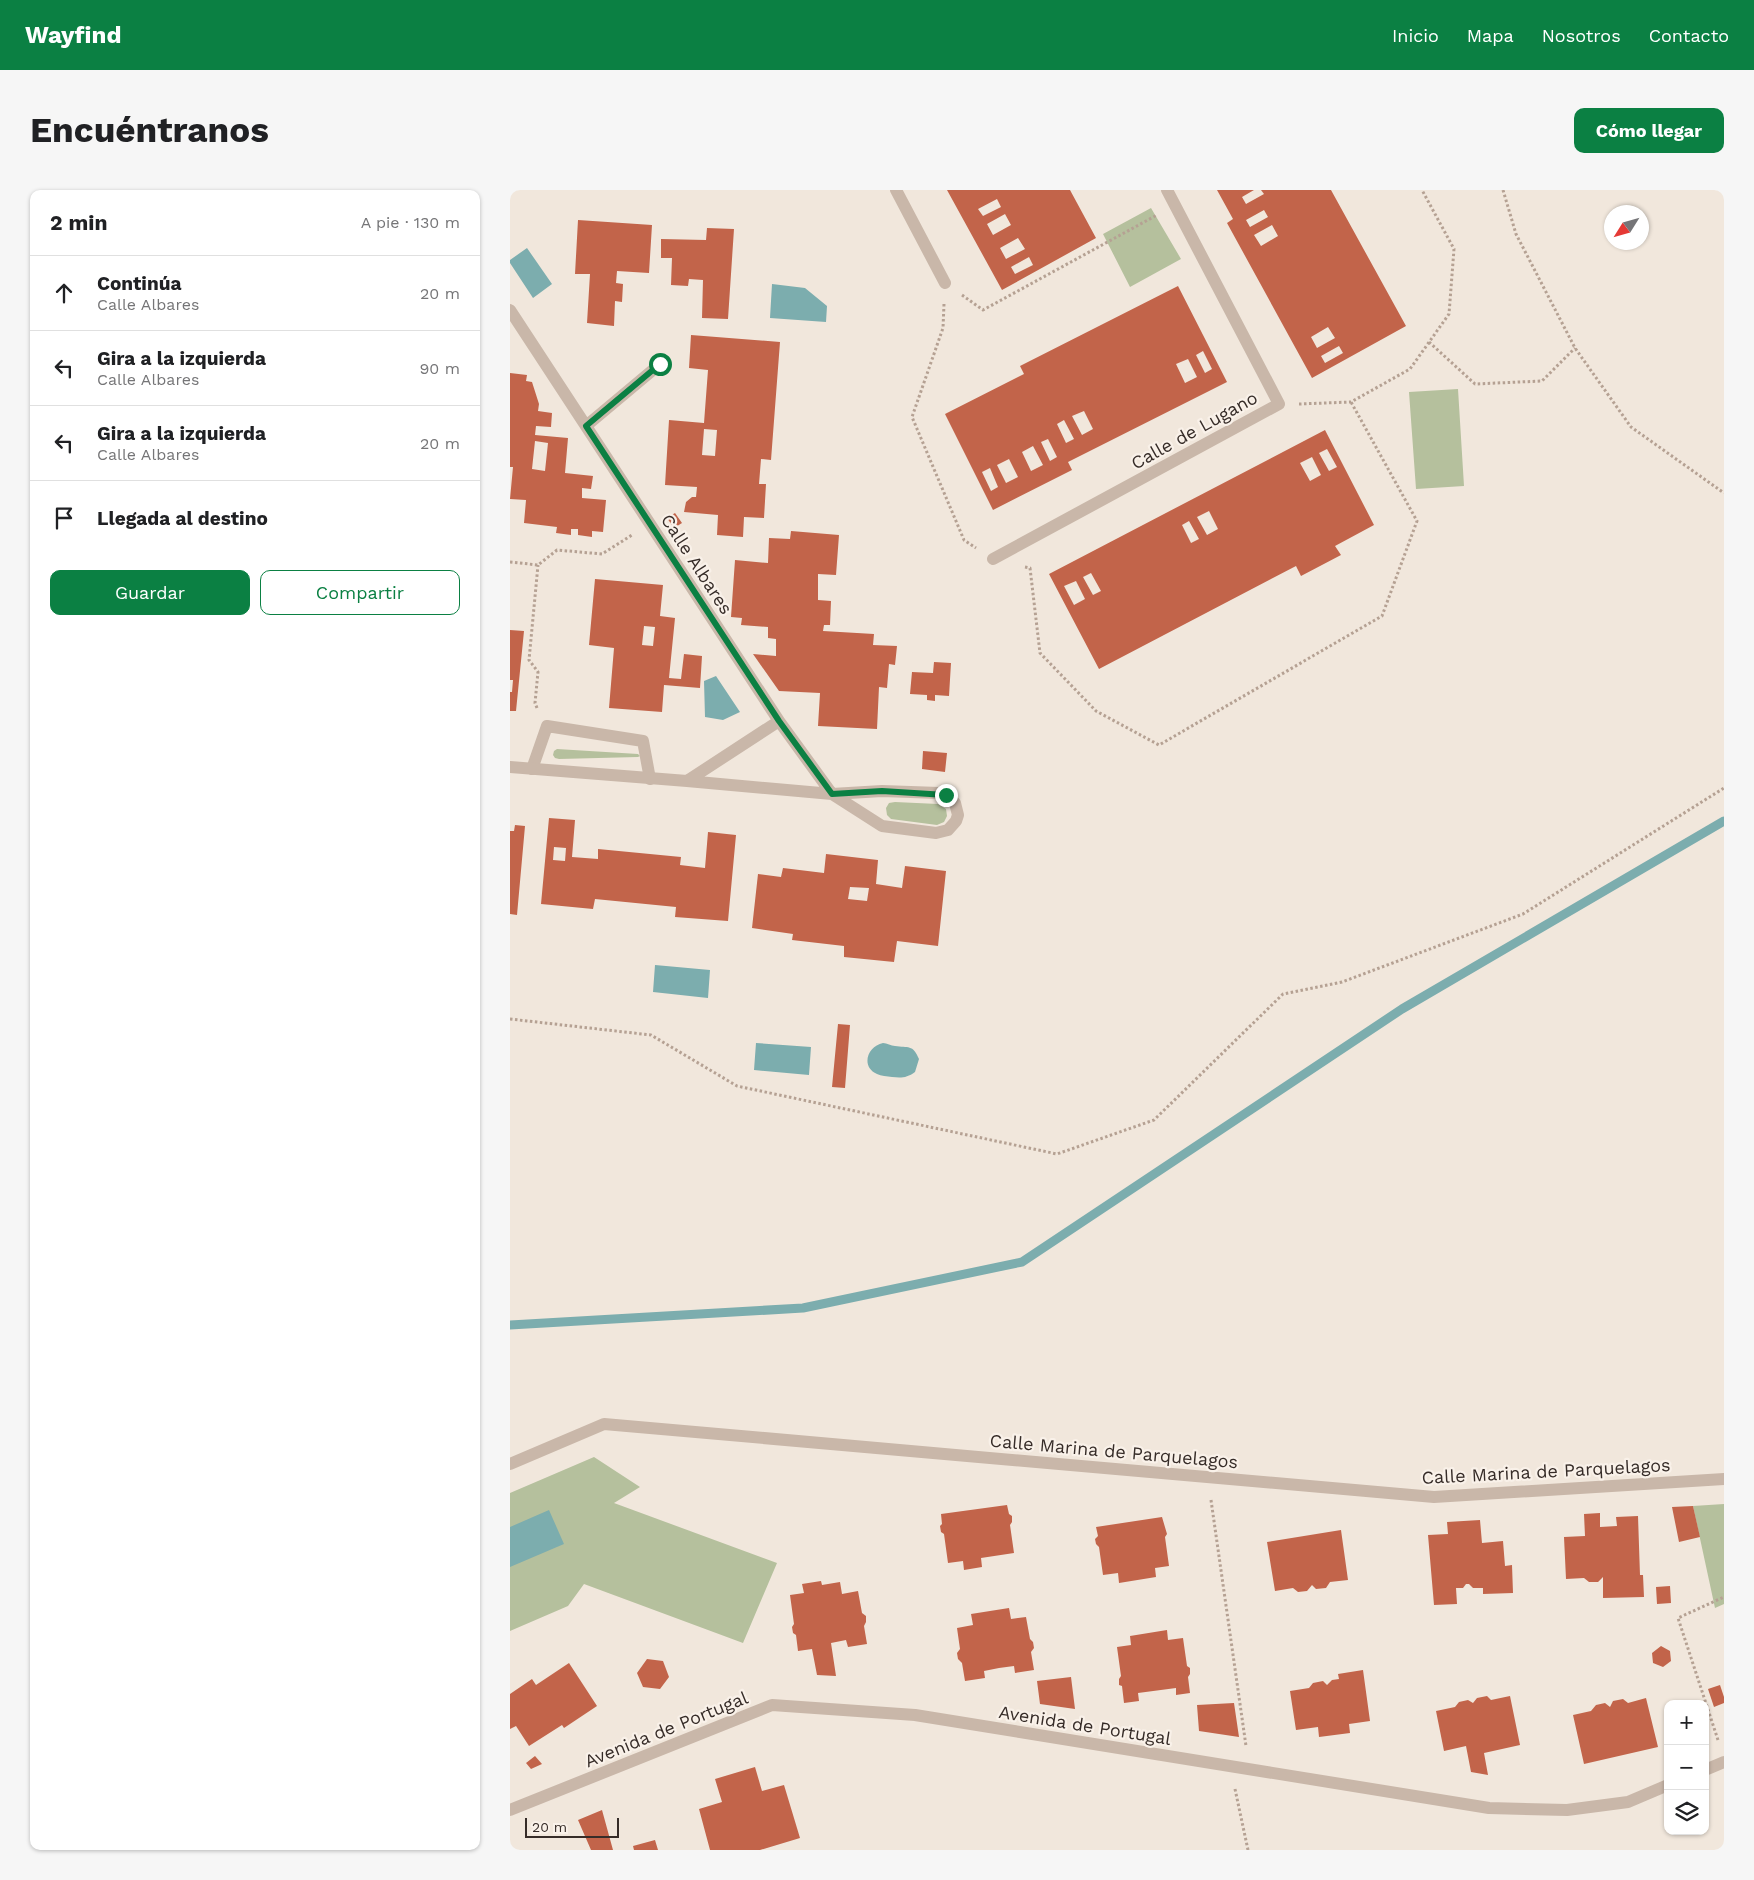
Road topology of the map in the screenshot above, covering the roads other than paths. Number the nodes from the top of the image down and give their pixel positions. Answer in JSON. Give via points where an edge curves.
{"nodes":[{"id":1,"x":896,"y":190,"type":"edge"},
{"id":2,"x":1167,"y":190,"type":"edge"},
{"id":3,"x":945,"y":283,"type":"road end"},
{"id":4,"x":510,"y":310,"type":"edge"},
{"id":5,"x":660,"y":364,"type":"dead end"},
{"id":6,"x":586,"y":426,"type":"junction"},
{"id":7,"x":993,"y":559,"type":"road end"},
{"id":8,"x":779,"y":721,"type":"junction"},
{"id":9,"x":510,"y":767,"type":"edge"},
{"id":10,"x":532,"y":769,"type":"junction"},
{"id":11,"x":650,"y":778,"type":"junction"},
{"id":12,"x":687,"y":781,"type":"junction"},
{"id":13,"x":832,"y":794,"type":"junction"},
{"id":14,"x":510,"y":1464,"type":"edge"},
{"id":15,"x":1724,"y":1479,"type":"edge"},
{"id":16,"x":1724,"y":1762,"type":"edge"},
{"id":17,"x":1709,"y":1768,"type":"edge"},
{"id":18,"x":1664,"y":1787,"type":"edge"},
{"id":19,"x":510,"y":1810,"type":"edge"}],
"edges":[{"from":1,"to":3,"type":"street"},
{"from":2,"to":7,"type":"street","name":"Calle de Lugano","via":[[1279,404]]},
{"from":4,"to":6,"type":"street","name":"Calle Albares"},
{"from":5,"to":6,"type":"street"},
{"from":6,"to":8,"type":"street","name":"Calle Albares"},
{"from":8,"to":12,"type":"street"},
{"from":8,"to":13,"type":"street","name":"Calle Albares"},
{"from":9,"to":10,"type":"street","name":"Calle Albares"},
{"from":10,"to":11,"type":"street","name":"Calle Albares"},
{"from":10,"to":11,"type":"street","via":[[547,726],[643,741]]},
{"from":11,"to":12,"type":"street","name":"Calle Albares"},
{"from":12,"to":13,"type":"street","name":"Calle Albares"},
{"from":13,"to":13,"type":"street","name":"Calle Albares","via":[[882,826],[942,833],[953,826],[958,815],[955,803],[940,793],[882,791]]},
{"from":14,"to":15,"type":"street","name":"Calle Marina de Parquelagos","via":[[604,1424],[1434,1497]]},
{"from":16,"to":17,"type":"street"},
{"from":18,"to":19,"type":"street","name":"Avenida de Portugal","via":[[1628,1802],[1567,1810],[1489,1808],[915,1715],[772,1705]]}]}
